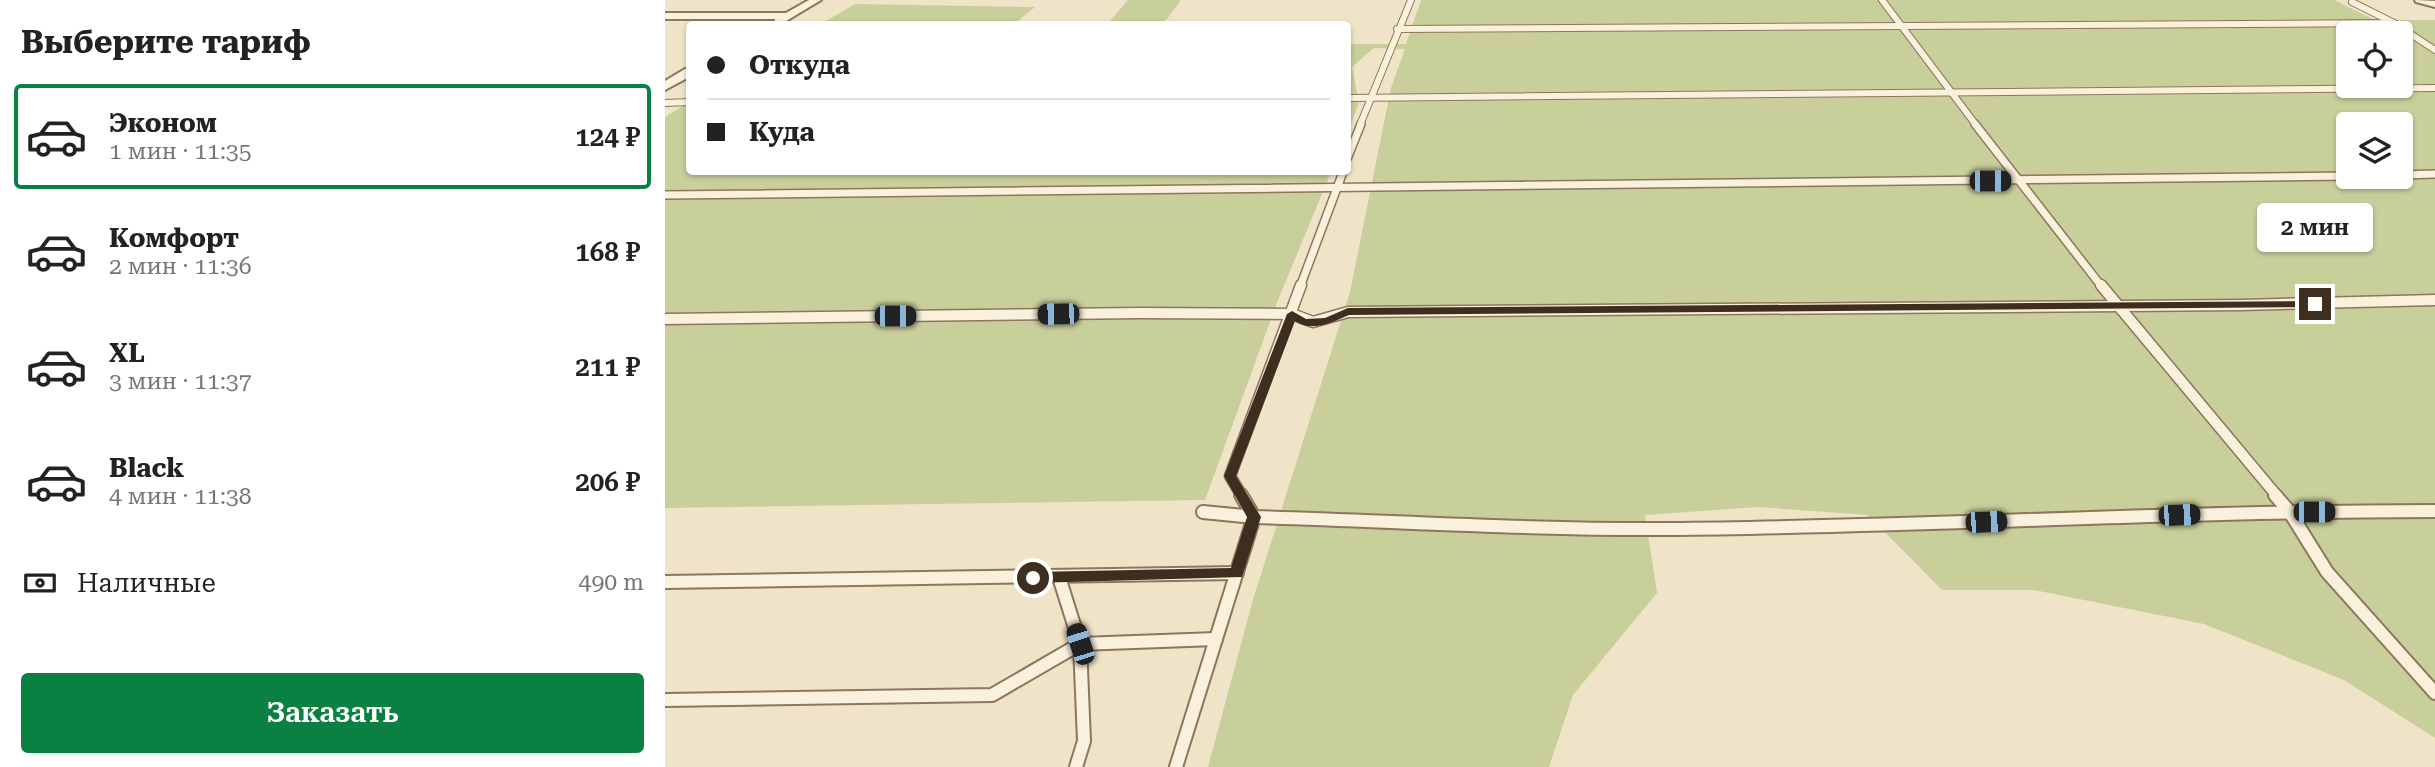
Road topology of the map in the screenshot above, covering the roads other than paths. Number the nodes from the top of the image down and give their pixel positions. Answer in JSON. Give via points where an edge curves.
{"nodes":[{"id":1,"x":817,"y":0,"type":"edge"},
{"id":2,"x":1412,"y":0,"type":"edge"},
{"id":3,"x":1882,"y":0,"type":"edge"},
{"id":4,"x":2420,"y":0,"type":"edge"},
{"id":5,"x":2352,"y":2,"type":"edge"},
{"id":6,"x":2435,"y":4,"type":"edge"},
{"id":7,"x":665,"y":16,"type":"edge"},
{"id":8,"x":789,"y":16,"type":"junction"},
{"id":9,"x":780,"y":21,"type":"edge"},
{"id":10,"x":2390,"y":21,"type":"edge"},
{"id":11,"x":2336,"y":23,"type":"edge"},
{"id":12,"x":1902,"y":26,"type":"junction"},
{"id":13,"x":1397,"y":29,"type":"junction"},
{"id":14,"x":2413,"y":36,"type":"edge"},
{"id":15,"x":2435,"y":50,"type":"edge"},
{"id":16,"x":686,"y":74,"type":"edge"},
{"id":17,"x":665,"y":86,"type":"edge"},
{"id":18,"x":2435,"y":88,"type":"edge"},
{"id":19,"x":1951,"y":93,"type":"junction"},
{"id":20,"x":1351,"y":97,"type":"edge"},
{"id":21,"x":1371,"y":97,"type":"junction"},
{"id":22,"x":686,"y":102,"type":"edge"},
{"id":23,"x":665,"y":103,"type":"edge"},
{"id":24,"x":1351,"y":149,"type":"edge"},
{"id":25,"x":2413,"y":174,"type":"edge"},
{"id":26,"x":2435,"y":174,"type":"edge"},
{"id":27,"x":1342,"y":175,"type":"edge"},
{"id":28,"x":2336,"y":176,"type":"edge"},
{"id":29,"x":2017,"y":180,"type":"junction"},
{"id":30,"x":1337,"y":186,"type":"junction"},
{"id":31,"x":665,"y":195,"type":"edge"},
{"id":32,"x":2435,"y":300,"type":"edge"},
{"id":33,"x":2116,"y":304,"type":"junction"},
{"id":34,"x":1292,"y":314,"type":"junction"},
{"id":35,"x":665,"y":319,"type":"edge"},
{"id":36,"x":2435,"y":511,"type":"edge"},
{"id":37,"x":1203,"y":512,"type":"dead end"},
{"id":38,"x":2289,"y":512,"type":"junction"},
{"id":39,"x":1254,"y":517,"type":"junction"},
{"id":40,"x":1237,"y":573,"type":"junction"},
{"id":41,"x":1059,"y":577,"type":"junction"},
{"id":42,"x":665,"y":582,"type":"edge"},
{"id":43,"x":1216,"y":639,"type":"junction"},
{"id":44,"x":1080,"y":644,"type":"junction"},
{"id":45,"x":2435,"y":693,"type":"edge"},
{"id":46,"x":665,"y":700,"type":"edge"},
{"id":47,"x":1076,"y":767,"type":"edge"},
{"id":48,"x":1176,"y":767,"type":"edge"}],
"edges":[{"from":1,"to":8,"type":"street"},
{"from":2,"to":13,"type":"lane"},
{"from":3,"to":12,"type":"lane"},
{"from":4,"to":6,"type":"street"},
{"from":5,"to":10,"type":"lane"},
{"from":7,"to":8,"type":"street"},
{"from":8,"to":9,"type":"street"},
{"from":11,"to":12,"type":"lane"},
{"from":12,"to":13,"type":"lane"},
{"from":12,"to":19,"type":"lane"},
{"from":13,"to":21,"type":"lane"},
{"from":14,"to":15,"type":"lane"},
{"from":16,"to":17,"type":"street"},
{"from":18,"to":19,"type":"lane"},
{"from":19,"to":21,"type":"lane"},
{"from":19,"to":29,"type":"lane"},
{"from":20,"to":21,"type":"lane"},
{"from":21,"to":24,"type":"lane"},
{"from":22,"to":23,"type":"lane"},
{"from":25,"to":26,"type":"lane"},
{"from":27,"to":30,"type":"lane"},
{"from":28,"to":29,"type":"lane"},
{"from":29,"to":30,"type":"lane"},
{"from":29,"to":33,"type":"lane"},
{"from":30,"to":31,"type":"lane"},
{"from":30,"to":34,"type":"lane"},
{"from":32,"to":33,"type":"lane"},
{"from":33,"to":34,"type":"lane","via":[[1348,312],[1327,321],[1304,323]]},
{"from":33,"to":38,"type":"lane"},
{"from":34,"to":35,"type":"lane"},
{"from":34,"to":39,"type":"lane","via":[[1230,476]]},
{"from":36,"to":38,"type":"lane"},
{"from":37,"to":39,"type":"lane"},
{"from":38,"to":39,"type":"lane","via":[[1665,529]]},
{"from":38,"to":45,"type":"lane","via":[[2327,572]]},
{"from":39,"to":40,"type":"lane"},
{"from":40,"to":41,"type":"lane"},
{"from":40,"to":43,"type":"lane"},
{"from":41,"to":42,"type":"lane"},
{"from":41,"to":44,"type":"lane"},
{"from":43,"to":44,"type":"lane"},
{"from":43,"to":48,"type":"lane"},
{"from":44,"to":46,"type":"lane","via":[[992,695]]},
{"from":44,"to":47,"type":"lane","via":[[1084,741]]}]}
